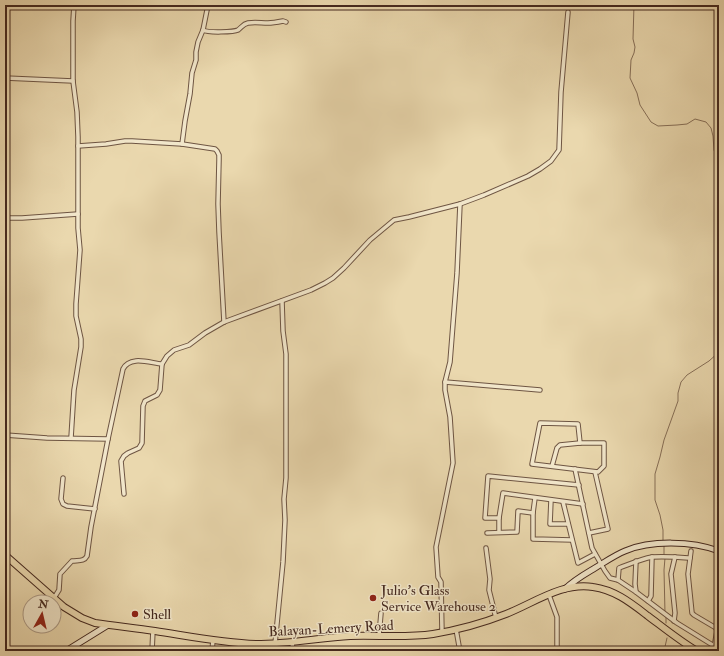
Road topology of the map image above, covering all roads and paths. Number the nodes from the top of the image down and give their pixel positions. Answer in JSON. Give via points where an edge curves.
{"nodes":[{"id":1,"x":74,"y":5,"type":"edge"},
{"id":2,"x":208,"y":5,"type":"edge"},
{"id":3,"x":568,"y":12,"type":"dead end"},
{"id":4,"x":286,"y":22,"type":"dead end"},
{"id":5,"x":204,"y":30,"type":"junction"},
{"id":6,"x":5,"y":78,"type":"edge"},
{"id":7,"x":73,"y":81,"type":"junction"},
{"id":8,"x":182,"y":144,"type":"junction"},
{"id":9,"x":78,"y":146,"type":"junction"},
{"id":10,"x":460,"y":204,"type":"junction"},
{"id":11,"x":78,"y":214,"type":"junction"},
{"id":12,"x":5,"y":218,"type":"edge"},
{"id":13,"x":282,"y":301,"type":"junction"},
{"id":14,"x":224,"y":322,"type":"junction"},
{"id":15,"x":162,"y":364,"type":"junction"},
{"id":16,"x":445,"y":382,"type":"junction"},
{"id":17,"x":540,"y":390,"type":"dead end"},
{"id":18,"x":5,"y":436,"type":"edge"},
{"id":19,"x":71,"y":438,"type":"junction"},
{"id":20,"x":108,"y":439,"type":"junction"},
{"id":21,"x":580,"y":443,"type":"junction"},
{"id":22,"x":552,"y":466,"type":"junction"},
{"id":23,"x":575,"y":469,"type":"junction"},
{"id":24,"x":595,"y":472,"type":"junction"},
{"id":25,"x":63,"y":478,"type":"dead end"},
{"id":26,"x":579,"y":485,"type":"junction"},
{"id":27,"x":124,"y":494,"type":"dead end"},
{"id":28,"x":535,"y":498,"type":"junction"},
{"id":29,"x":551,"y":500,"type":"junction"},
{"id":30,"x":563,"y":502,"type":"junction"},
{"id":31,"x":583,"y":504,"type":"junction"},
{"id":32,"x":95,"y":509,"type":"junction"},
{"id":33,"x":533,"y":513,"type":"junction"},
{"id":34,"x":499,"y":518,"type":"junction"},
{"id":35,"x":568,"y":524,"type":"junction"},
{"id":36,"x":499,"y":532,"type":"junction"},
{"id":37,"x":589,"y":533,"type":"junction"},
{"id":38,"x":487,"y":534,"type":"dead end"},
{"id":39,"x":572,"y":540,"type":"junction"},
{"id":40,"x":486,"y":548,"type":"dead end"},
{"id":41,"x":691,"y":551,"type":"dead end"},
{"id":42,"x":719,"y":551,"type":"edge"},
{"id":43,"x":595,"y":554,"type":"junction"},
{"id":44,"x":5,"y":555,"type":"edge"},
{"id":45,"x":652,"y":557,"type":"junction"},
{"id":46,"x":675,"y":557,"type":"junction"},
{"id":47,"x":690,"y":558,"type":"junction"},
{"id":48,"x":636,"y":561,"type":"junction"},
{"id":49,"x":601,"y":565,"type":"junction"},
{"id":50,"x":618,"y":580,"type":"junction"},
{"id":51,"x":635,"y":584,"type":"junction"},
{"id":52,"x":625,"y":585,"type":"junction"},
{"id":53,"x":565,"y":589,"type":"junction"},
{"id":54,"x":636,"y":592,"type":"junction"},
{"id":55,"x":49,"y":594,"type":"edge"},
{"id":56,"x":56,"y":594,"type":"edge"},
{"id":57,"x":549,"y":595,"type":"junction"},
{"id":58,"x":648,"y":601,"type":"junction"},
{"id":59,"x":62,"y":604,"type":"edge"},
{"id":60,"x":381,"y":613,"type":"dead end"},
{"id":61,"x":496,"y":618,"type":"junction"},
{"id":62,"x":674,"y":621,"type":"junction"},
{"id":63,"x":108,"y":625,"type":"junction"},
{"id":64,"x":456,"y":629,"type":"junction"},
{"id":65,"x":153,"y":630,"type":"junction"},
{"id":66,"x":442,"y":632,"type":"junction"},
{"id":67,"x":378,"y":636,"type":"junction"},
{"id":68,"x":214,"y":640,"type":"junction"},
{"id":69,"x":292,"y":642,"type":"junction"},
{"id":70,"x":241,"y":643,"type":"junction"},
{"id":71,"x":275,"y":644,"type":"junction"},
{"id":72,"x":714,"y":646,"type":"junction"},
{"id":73,"x":719,"y":649,"type":"edge"},
{"id":74,"x":66,"y":651,"type":"edge"},
{"id":75,"x":152,"y":651,"type":"edge"},
{"id":76,"x":212,"y":651,"type":"edge"},
{"id":77,"x":240,"y":651,"type":"edge"},
{"id":78,"x":293,"y":651,"type":"edge"},
{"id":79,"x":459,"y":651,"type":"edge"},
{"id":80,"x":557,"y":651,"type":"edge"},
{"id":81,"x":697,"y":651,"type":"edge"}],
"edges":[{"from":1,"to":7,"type":"street"},
{"from":2,"to":5,"type":"street"},
{"from":3,"to":10,"type":"street","via":[[559,150],[552,161],[528,176]]},
{"from":4,"to":5,"type":"street","via":[[247,23],[234,31]]},
{"from":5,"to":8,"type":"street","via":[[196,52]]},
{"from":6,"to":7,"type":"street"},
{"from":7,"to":9,"type":"street"},
{"from":8,"to":9,"type":"street","via":[[125,141]]},
{"from":8,"to":14,"type":"street","via":[[215,149],[219,155],[219,232]]},
{"from":9,"to":11,"type":"street"},
{"from":10,"to":13,"type":"street","via":[[394,220],[370,240],[333,278]]},
{"from":10,"to":16,"type":"street","via":[[450,362]]},
{"from":11,"to":12,"type":"street"},
{"from":11,"to":19,"type":"street","via":[[80,250],[76,316],[81,347],[74,390]]},
{"from":13,"to":14,"type":"street"},
{"from":13,"to":71,"type":"street","via":[[286,354],[286,478],[283,562]]},
{"from":14,"to":15,"type":"street","via":[[189,345],[174,350]]},
{"from":15,"to":20,"type":"street","via":[[140,361],[125,366]]},
{"from":15,"to":27,"type":"street","via":[[160,390],[157,395],[145,401],[143,406],[142,443],[121,461]]},
{"from":16,"to":17,"type":"street"},
{"from":16,"to":66,"type":"street","via":[[453,463],[436,547],[438,577],[441,582]]},
{"from":18,"to":19,"type":"street"},
{"from":19,"to":20,"type":"street"},
{"from":20,"to":32,"type":"street"},
{"from":21,"to":22,"type":"street","via":[[560,445],[556,448]]},
{"from":21,"to":22,"type":"street","via":[[578,424],[540,423],[532,464]]},
{"from":21,"to":24,"type":"street","via":[[604,443],[604,466]]},
{"from":22,"to":23,"type":"street"},
{"from":23,"to":24,"type":"street"},
{"from":23,"to":26,"type":"street"},
{"from":24,"to":37,"type":"street","via":[[608,529]]},
{"from":25,"to":32,"type":"street","via":[[63,504]]},
{"from":26,"to":31,"type":"street"},
{"from":26,"to":34,"type":"street","via":[[488,476],[485,518]]},
{"from":28,"to":29,"type":"street"},
{"from":28,"to":33,"type":"street"},
{"from":28,"to":34,"type":"street","via":[[503,493]]},
{"from":29,"to":30,"type":"street"},
{"from":29,"to":35,"type":"street","via":[[550,524]]},
{"from":30,"to":31,"type":"street"},
{"from":30,"to":35,"type":"street"},
{"from":31,"to":37,"type":"street"},
{"from":32,"to":56,"type":"street","via":[[86,559],[72,561],[60,574]]},
{"from":33,"to":36,"type":"street","via":[[518,511],[517,532]]},
{"from":33,"to":39,"type":"street","via":[[533,538]]},
{"from":34,"to":36,"type":"street"},
{"from":35,"to":39,"type":"street"},
{"from":36,"to":38,"type":"street"},
{"from":37,"to":43,"type":"street"},
{"from":39,"to":43,"type":"street","via":[[578,563]]},
{"from":40,"to":61,"type":"street","via":[[489,590]]},
{"from":41,"to":47,"type":"street"},
{"from":42,"to":49,"type":"street","via":[[700,546],[665,543],[624,551]]},
{"from":43,"to":49,"type":"street"},
{"from":44,"to":55,"type":"main road","name":"Balayan-Lemery Road"},
{"from":45,"to":46,"type":"street"},
{"from":45,"to":48,"type":"street"},
{"from":45,"to":58,"type":"street"},
{"from":46,"to":47,"type":"street"},
{"from":46,"to":62,"type":"street","via":[[671,574]]},
{"from":47,"to":72,"type":"street","via":[[688,574],[692,613],[716,628]]},
{"from":48,"to":50,"type":"street","via":[[619,568]]},
{"from":48,"to":51,"type":"street"},
{"from":49,"to":50,"type":"street","via":[[610,578]]},
{"from":49,"to":53,"type":"street"},
{"from":50,"to":52,"type":"street"},
{"from":51,"to":52,"type":"street"},
{"from":51,"to":54,"type":"street"},
{"from":52,"to":54,"type":"street"},
{"from":53,"to":57,"type":"main road","name":"Balayan-Lemery Road"},
{"from":53,"to":81,"type":"main road","name":"Balayan-Lemery Road","via":[[590,586],[611,592]]},
{"from":54,"to":58,"type":"street"},
{"from":57,"to":61,"type":"main road","name":"Balayan-Lemery Road"},
{"from":57,"to":80,"type":"street","via":[[557,617]]},
{"from":58,"to":62,"type":"street"},
{"from":59,"to":63,"type":"main road","name":"Balayan-Lemery Road","via":[[82,618]]},
{"from":60,"to":67,"type":"street"},
{"from":61,"to":64,"type":"main road","name":"Balayan-Lemery Road"},
{"from":62,"to":72,"type":"street"},
{"from":63,"to":65,"type":"main road","name":"Balayan-Lemery Road"},
{"from":63,"to":74,"type":"street"},
{"from":64,"to":66,"type":"main road","name":"Balayan-Lemery Road"},
{"from":64,"to":79,"type":"street"},
{"from":65,"to":68,"type":"main road","name":"Balayan-Lemery Road"},
{"from":65,"to":75,"type":"street"},
{"from":66,"to":67,"type":"main road","name":"Balayan-Lemery Road","via":[[415,636]]},
{"from":67,"to":69,"type":"main road","name":"Balayan-Lemery Road"},
{"from":68,"to":70,"type":"main road","name":"Balayan-Lemery Road"},
{"from":68,"to":76,"type":"street"},
{"from":69,"to":71,"type":"main road","name":"Balayan-Lemery Road"},
{"from":69,"to":78,"type":"street"},
{"from":70,"to":71,"type":"main road","name":"Balayan-Lemery Road"},
{"from":70,"to":77,"type":"street"},
{"from":72,"to":73,"type":"street"}]}
